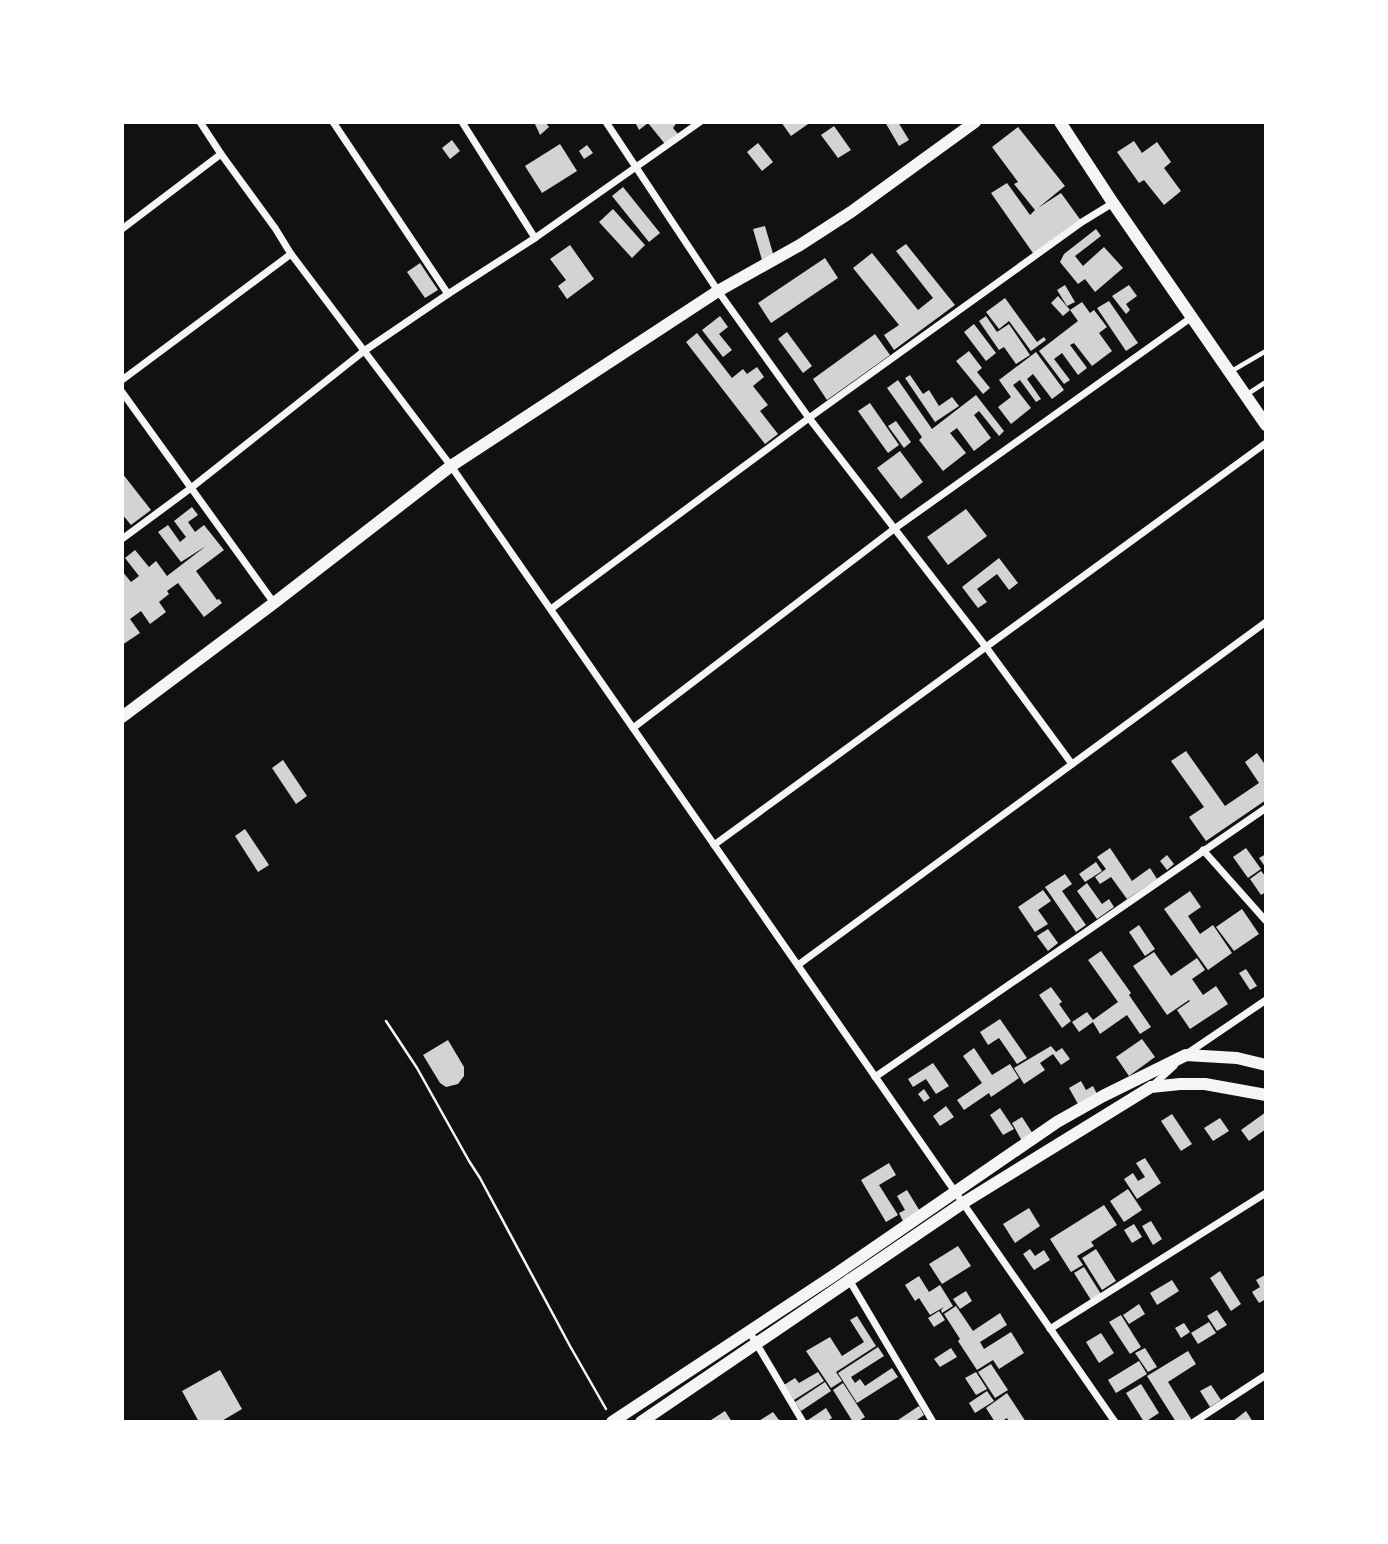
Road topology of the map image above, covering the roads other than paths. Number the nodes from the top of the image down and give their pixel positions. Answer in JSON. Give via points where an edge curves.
{"nodes":[{"id":1,"x":200,"y":122,"type":"edge"},
{"id":2,"x":333,"y":122,"type":"edge"},
{"id":3,"x":462,"y":122,"type":"edge"},
{"id":4,"x":606,"y":122,"type":"edge"},
{"id":5,"x":700,"y":122,"type":"edge"},
{"id":6,"x":975,"y":122,"type":"edge"},
{"id":7,"x":1060,"y":122,"type":"edge"},
{"id":8,"x":221,"y":154,"type":"junction"},
{"id":9,"x":635,"y":168,"type":"junction"},
{"id":10,"x":1113,"y":203,"type":"junction"},
{"id":11,"x":122,"y":229,"type":"edge"},
{"id":12,"x":536,"y":238,"type":"junction"},
{"id":13,"x":291,"y":254,"type":"junction"},
{"id":14,"x":718,"y":291,"type":"junction"},
{"id":15,"x":448,"y":293,"type":"junction"},
{"id":16,"x":1192,"y":317,"type":"junction"},
{"id":17,"x":364,"y":351,"type":"junction"},
{"id":18,"x":1265,"y":351,"type":"edge"},
{"id":19,"x":1230,"y":373,"type":"junction"},
{"id":20,"x":122,"y":380,"type":"edge"},
{"id":21,"x":1265,"y":382,"type":"edge"},
{"id":22,"x":122,"y":392,"type":"edge"},
{"id":23,"x":1246,"y":395,"type":"junction"},
{"id":24,"x":809,"y":418,"type":"junction"},
{"id":25,"x":1265,"y":425,"type":"edge"},
{"id":26,"x":1265,"y":443,"type":"edge"},
{"id":27,"x":451,"y":466,"type":"junction"},
{"id":28,"x":191,"y":488,"type":"junction"},
{"id":29,"x":894,"y":529,"type":"junction"},
{"id":30,"x":122,"y":540,"type":"edge"},
{"id":31,"x":274,"y":603,"type":"junction"},
{"id":32,"x":551,"y":609,"type":"junction"},
{"id":33,"x":1265,"y":622,"type":"edge"},
{"id":34,"x":986,"y":647,"type":"junction"},
{"id":35,"x":122,"y":717,"type":"edge"},
{"id":36,"x":633,"y":728,"type":"junction"},
{"id":37,"x":1072,"y":764,"type":"junction"},
{"id":38,"x":1265,"y":807,"type":"edge"},
{"id":39,"x":714,"y":845,"type":"junction"},
{"id":40,"x":1203,"y":849,"type":"junction"},
{"id":41,"x":1265,"y":921,"type":"edge"},
{"id":42,"x":798,"y":965,"type":"junction"},
{"id":43,"x":1265,"y":1000,"type":"edge"},
{"id":44,"x":1186,"y":1055,"type":"junction"},
{"id":45,"x":1265,"y":1065,"type":"edge"},
{"id":46,"x":876,"y":1077,"type":"junction"},
{"id":47,"x":1151,"y":1087,"type":"junction"},
{"id":48,"x":1265,"y":1095,"type":"edge"},
{"id":49,"x":954,"y":1191,"type":"junction"},
{"id":50,"x":1265,"y":1193,"type":"edge"},
{"id":51,"x":963,"y":1203,"type":"junction"},
{"id":52,"x":846,"y":1275,"type":"junction"},
{"id":53,"x":1050,"y":1329,"type":"junction"},
{"id":54,"x":749,"y":1331,"type":"junction"},
{"id":55,"x":757,"y":1343,"type":"junction"},
{"id":56,"x":1265,"y":1375,"type":"edge"},
{"id":57,"x":612,"y":1421,"type":"edge"},
{"id":58,"x":641,"y":1422,"type":"edge"},
{"id":59,"x":803,"y":1422,"type":"edge"},
{"id":60,"x":933,"y":1422,"type":"edge"},
{"id":61,"x":1115,"y":1422,"type":"edge"},
{"id":62,"x":1194,"y":1422,"type":"edge"}],
"edges":[{"from":1,"to":8,"type":"street"},
{"from":2,"to":15,"type":"street"},
{"from":3,"to":12,"type":"street"},
{"from":4,"to":9,"type":"street"},
{"from":5,"to":9,"type":"street"},
{"from":6,"to":14,"type":"street","via":[[800,245]]},
{"from":7,"to":10,"type":"street"},
{"from":8,"to":11,"type":"street"},
{"from":8,"to":13,"type":"street"},
{"from":9,"to":12,"type":"street"},
{"from":9,"to":14,"type":"street"},
{"from":10,"to":16,"type":"street"},
{"from":10,"to":24,"type":"street"},
{"from":12,"to":15,"type":"street"},
{"from":13,"to":17,"type":"street"},
{"from":13,"to":20,"type":"street"},
{"from":14,"to":24,"type":"street"},
{"from":14,"to":27,"type":"street"},
{"from":15,"to":17,"type":"street"},
{"from":16,"to":19,"type":"street"},
{"from":16,"to":29,"type":"street"},
{"from":17,"to":27,"type":"street"},
{"from":17,"to":28,"type":"street"},
{"from":18,"to":19,"type":"lane"},
{"from":19,"to":23,"type":"street"},
{"from":21,"to":23,"type":"lane"},
{"from":22,"to":28,"type":"street"},
{"from":23,"to":25,"type":"street"},
{"from":24,"to":29,"type":"street"},
{"from":24,"to":32,"type":"street"},
{"from":26,"to":34,"type":"street"},
{"from":27,"to":31,"type":"street"},
{"from":27,"to":32,"type":"street"},
{"from":28,"to":30,"type":"street"},
{"from":28,"to":31,"type":"street"},
{"from":29,"to":34,"type":"street"},
{"from":29,"to":36,"type":"street"},
{"from":31,"to":35,"type":"street"},
{"from":32,"to":36,"type":"street"},
{"from":33,"to":37,"type":"street"},
{"from":34,"to":37,"type":"street"},
{"from":34,"to":39,"type":"street"},
{"from":36,"to":39,"type":"street"},
{"from":37,"to":42,"type":"street"},
{"from":38,"to":40,"type":"street"},
{"from":39,"to":42,"type":"street"},
{"from":40,"to":41,"type":"street"},
{"from":40,"to":46,"type":"street"},
{"from":42,"to":46,"type":"street"},
{"from":43,"to":44,"type":"street"},
{"from":44,"to":45,"type":"street"},
{"from":44,"to":47,"type":"street"},
{"from":44,"to":49,"type":"street","via":[[1057,1122]]},
{"from":46,"to":49,"type":"street"},
{"from":47,"to":48,"type":"street","via":[[1205,1084]]},
{"from":47,"to":51,"type":"street"},
{"from":49,"to":51,"type":"street"},
{"from":49,"to":52,"type":"street"},
{"from":50,"to":53,"type":"street"},
{"from":51,"to":52,"type":"street"},
{"from":51,"to":53,"type":"street"},
{"from":52,"to":54,"type":"street"},
{"from":52,"to":55,"type":"street"},
{"from":52,"to":60,"type":"street"},
{"from":53,"to":61,"type":"street"},
{"from":54,"to":55,"type":"street"},
{"from":54,"to":57,"type":"street"},
{"from":55,"to":58,"type":"street"},
{"from":55,"to":59,"type":"street"},
{"from":56,"to":62,"type":"street"}]}
